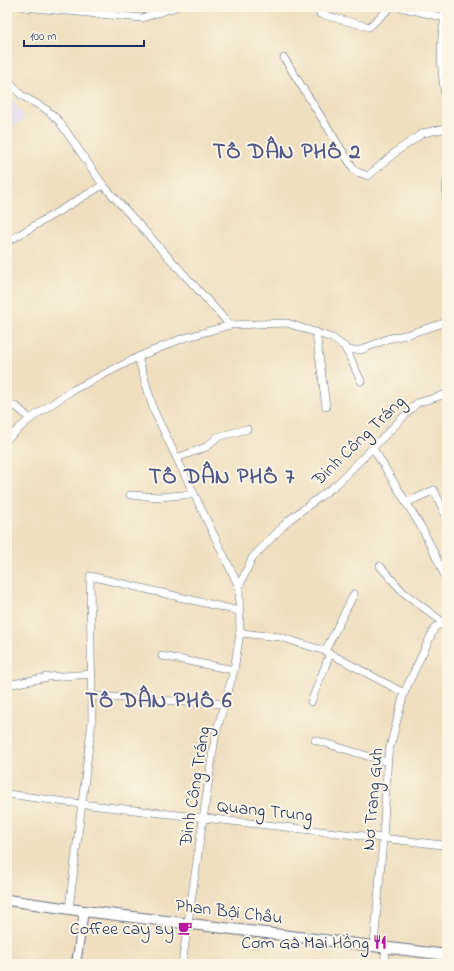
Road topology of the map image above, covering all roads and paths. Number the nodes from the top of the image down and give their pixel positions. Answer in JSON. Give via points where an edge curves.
{"nodes":[{"id":1,"x":24,"y":7,"type":"edge"},
{"id":2,"x":176,"y":7,"type":"edge"},
{"id":3,"x":391,"y":7,"type":"edge"},
{"id":4,"x":401,"y":7,"type":"edge"},
{"id":5,"x":443,"y":7,"type":"edge"},
{"id":6,"x":320,"y":14,"type":"dead end"},
{"id":7,"x":446,"y":19,"type":"edge"},
{"id":8,"x":284,"y":58,"type":"dead end"},
{"id":9,"x":7,"y":78,"type":"edge"},
{"id":10,"x":447,"y":108,"type":"edge"},
{"id":11,"x":447,"y":128,"type":"edge"},
{"id":12,"x":447,"y":179,"type":"edge"},
{"id":13,"x":103,"y":185,"type":"junction"},
{"id":14,"x":446,"y":197,"type":"dead end"},
{"id":15,"x":7,"y":242,"type":"edge"},
{"id":16,"x":447,"y":322,"type":"edge"},
{"id":17,"x":230,"y":325,"type":"junction"},
{"id":18,"x":316,"y":332,"type":"junction"},
{"id":19,"x":346,"y":350,"type":"junction"},
{"id":20,"x":138,"y":357,"type":"junction"},
{"id":21,"x":361,"y":381,"type":"dead end"},
{"id":22,"x":447,"y":394,"type":"edge"},
{"id":23,"x":7,"y":405,"type":"edge"},
{"id":24,"x":326,"y":407,"type":"dead end"},
{"id":25,"x":30,"y":419,"type":"junction"},
{"id":26,"x":247,"y":429,"type":"dead end"},
{"id":27,"x":7,"y":439,"type":"edge"},
{"id":28,"x":373,"y":448,"type":"junction"},
{"id":29,"x":176,"y":458,"type":"junction"},
{"id":30,"x":194,"y":494,"type":"junction"},
{"id":31,"x":130,"y":495,"type":"dead end"},
{"id":32,"x":406,"y":503,"type":"junction"},
{"id":33,"x":447,"y":518,"type":"edge"},
{"id":34,"x":380,"y":566,"type":"dead end"},
{"id":35,"x":447,"y":580,"type":"edge"},
{"id":36,"x":239,"y":587,"type":"junction"},
{"id":37,"x":354,"y":594,"type":"dead end"},
{"id":38,"x":239,"y":611,"type":"junction"},
{"id":39,"x":445,"y":623,"type":"edge"},
{"id":40,"x":240,"y":633,"type":"junction"},
{"id":41,"x":327,"y":652,"type":"junction"},
{"id":42,"x":162,"y":656,"type":"dead end"},
{"id":43,"x":234,"y":670,"type":"junction"},
{"id":44,"x":92,"y":674,"type":"junction"},
{"id":45,"x":7,"y":685,"type":"edge"},
{"id":46,"x":404,"y":693,"type":"junction"},
{"id":47,"x":92,"y":696,"type":"junction"},
{"id":48,"x":311,"y":702,"type":"dead end"},
{"id":49,"x":225,"y":704,"type":"junction"},
{"id":50,"x":315,"y":740,"type":"dead end"},
{"id":51,"x":388,"y":762,"type":"junction"},
{"id":52,"x":7,"y":794,"type":"edge"},
{"id":53,"x":81,"y":804,"type":"junction"},
{"id":54,"x":204,"y":818,"type":"junction"},
{"id":55,"x":383,"y":839,"type":"junction"},
{"id":56,"x":447,"y":843,"type":"edge"},
{"id":57,"x":7,"y":900,"type":"edge"},
{"id":58,"x":69,"y":909,"type":"junction"},
{"id":59,"x":84,"y":911,"type":"junction"},
{"id":60,"x":187,"y":922,"type":"junction"},
{"id":61,"x":374,"y":946,"type":"junction"},
{"id":62,"x":386,"y":948,"type":"junction"},
{"id":63,"x":447,"y":955,"type":"edge"},
{"id":64,"x":76,"y":964,"type":"edge"},
{"id":65,"x":182,"y":964,"type":"edge"},
{"id":66,"x":384,"y":964,"type":"edge"}],
"edges":[{"from":1,"to":2,"type":"street","via":[[142,18]]},
{"from":3,"to":6,"type":"street","via":[[369,28]]},
{"from":4,"to":7,"type":"street"},
{"from":5,"to":7,"type":"street"},
{"from":7,"to":10,"type":"street","via":[[442,33],[441,75]]},
{"from":8,"to":11,"type":"street","via":[[355,171],[368,176],[423,133]]},
{"from":9,"to":13,"type":"street","via":[[21,95],[47,110],[59,121]]},
{"from":12,"to":14,"type":"street"},
{"from":13,"to":15,"type":"street"},
{"from":13,"to":17,"type":"street"},
{"from":16,"to":19,"type":"street","via":[[387,339],[361,350]]},
{"from":17,"to":18,"type":"street","via":[[287,323]]},
{"from":17,"to":20,"type":"street","via":[[181,339]]},
{"from":18,"to":19,"type":"street","via":[[332,338],[346,347]]},
{"from":18,"to":24,"type":"street"},
{"from":19,"to":21,"type":"street"},
{"from":20,"to":25,"type":"street","via":[[71,391]]},
{"from":20,"to":29,"type":"street","via":[[154,411]]},
{"from":22,"to":28,"type":"street","name":"Đinh Công Tráng","via":[[417,403]]},
{"from":23,"to":25,"type":"street","via":[[17,407]]},
{"from":25,"to":27,"type":"street"},
{"from":26,"to":29,"type":"street","via":[[216,437],[210,445]]},
{"from":28,"to":32,"type":"street"},
{"from":28,"to":36,"type":"street","name":"Đinh Công Tráng","via":[[337,484],[278,530],[252,558]]},
{"from":29,"to":30,"type":"street"},
{"from":30,"to":31,"type":"street","via":[[159,497]]},
{"from":30,"to":36,"type":"street"},
{"from":32,"to":33,"type":"street","via":[[434,490]]},
{"from":32,"to":35,"type":"street","via":[[423,530]]},
{"from":34,"to":39,"type":"street","via":[[404,592]]},
{"from":36,"to":38,"type":"street","name":"Đinh Công Tráng"},
{"from":37,"to":41,"type":"street"},
{"from":38,"to":40,"type":"street","name":"Đinh Công Tráng"},
{"from":38,"to":44,"type":"street","via":[[90,576]]},
{"from":39,"to":46,"type":"street","name":"Nơ Trang Gưh","via":[[435,627]]},
{"from":40,"to":41,"type":"street","via":[[280,637]]},
{"from":40,"to":43,"type":"street","name":"Đinh Công Tráng"},
{"from":41,"to":46,"type":"street"},
{"from":41,"to":48,"type":"street"},
{"from":42,"to":43,"type":"street"},
{"from":43,"to":49,"type":"street","name":"Đinh Công Tráng"},
{"from":44,"to":45,"type":"street","via":[[48,677]]},
{"from":44,"to":47,"type":"street"},
{"from":46,"to":51,"type":"street","name":"Nơ Trang Gưh"},
{"from":47,"to":49,"type":"street"},
{"from":47,"to":53,"type":"street","via":[[92,721]]},
{"from":49,"to":54,"type":"street","name":"Đinh Công Tráng","via":[[215,737]]},
{"from":50,"to":51,"type":"street"},
{"from":51,"to":55,"type":"street","name":"Nơ Trang Gưh"},
{"from":52,"to":53,"type":"street","name":"Quang Trung"},
{"from":53,"to":54,"type":"street","name":"Quang Trung"},
{"from":53,"to":58,"type":"street"},
{"from":54,"to":55,"type":"street","name":"Quang Trung"},
{"from":54,"to":60,"type":"street","name":"Đinh Công Tráng"},
{"from":55,"to":56,"type":"street","name":"Quang Trung","via":[[444,845]]},
{"from":55,"to":61,"type":"street","name":"Nơ Trang Gưh"},
{"from":57,"to":58,"type":"main road","name":"Phan Bội Châu"},
{"from":58,"to":59,"type":"main road","name":"Phan Bội Châu"},
{"from":59,"to":60,"type":"main road","name":"Phan Bội Châu"},
{"from":59,"to":64,"type":"street"},
{"from":60,"to":61,"type":"main road","name":"Phan Bội Châu"},
{"from":60,"to":65,"type":"street","name":"Đinh Công Tráng"},
{"from":61,"to":62,"type":"main road","name":"Phan Bội Châu"},
{"from":62,"to":63,"type":"main road","name":"Phan Bội Châu"},
{"from":62,"to":66,"type":"street"}]}
